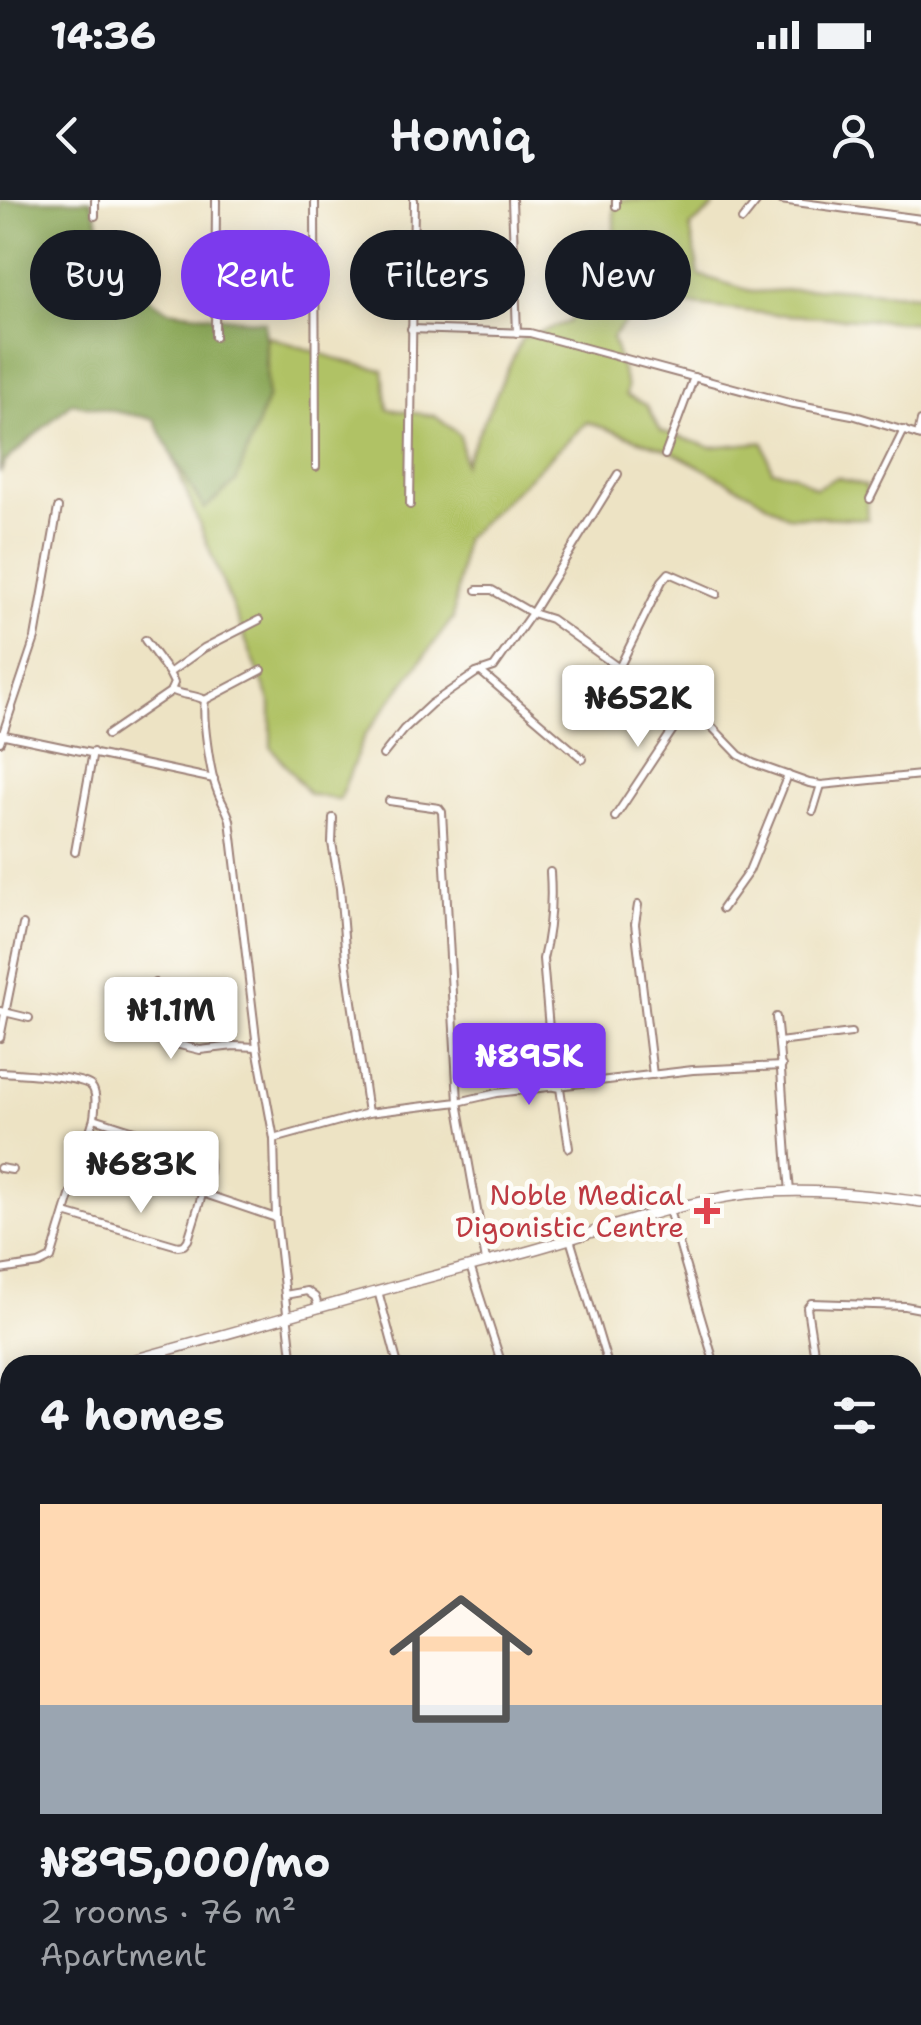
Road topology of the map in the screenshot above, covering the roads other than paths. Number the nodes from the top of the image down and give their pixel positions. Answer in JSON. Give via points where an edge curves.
{"nodes":[{"id":1,"x":96,"y":200,"type":"edge"},
{"id":2,"x":216,"y":200,"type":"edge"},
{"id":3,"x":315,"y":200,"type":"edge"},
{"id":4,"x":414,"y":200,"type":"edge"},
{"id":5,"x":512,"y":200,"type":"edge"},
{"id":6,"x":758,"y":200,"type":"edge"},
{"id":7,"x":781,"y":200,"type":"edge"},
{"id":8,"x":95,"y":216,"type":"dead end"},
{"id":9,"x":921,"y":219,"type":"edge"},
{"id":10,"x":742,"y":220,"type":"dead end"},
{"id":11,"x":411,"y":329,"type":"junction"},
{"id":12,"x":517,"y":333,"type":"junction"},
{"id":13,"x":216,"y":337,"type":"dead end"},
{"id":14,"x":694,"y":377,"type":"junction"},
{"id":15,"x":921,"y":421,"type":"edge"},
{"id":16,"x":904,"y":430,"type":"junction"},
{"id":17,"x":919,"y":435,"type":"edge"},
{"id":18,"x":665,"y":456,"type":"dead end"},
{"id":19,"x":316,"y":467,"type":"dead end"},
{"id":20,"x":618,"y":474,"type":"dead end"},
{"id":21,"x":870,"y":499,"type":"dead end"},
{"id":22,"x":410,"y":505,"type":"dead end"},
{"id":23,"x":58,"y":508,"type":"dead end"},
{"id":24,"x":477,"y":590,"type":"dead end"},
{"id":25,"x":718,"y":594,"type":"dead end"},
{"id":26,"x":532,"y":613,"type":"junction"},
{"id":27,"x":259,"y":620,"type":"dead end"},
{"id":28,"x":144,"y":640,"type":"dead end"},
{"id":29,"x":619,"y":668,"type":"junction"},
{"id":30,"x":262,"y":670,"type":"dead end"},
{"id":31,"x":481,"y":672,"type":"junction"},
{"id":32,"x":169,"y":673,"type":"junction"},
{"id":33,"x":172,"y":690,"type":"junction"},
{"id":34,"x":205,"y":700,"type":"junction"},
{"id":35,"x":690,"y":704,"type":"junction"},
{"id":36,"x":107,"y":735,"type":"dead end"},
{"id":37,"x":1,"y":737,"type":"edge"},
{"id":38,"x":94,"y":752,"type":"junction"},
{"id":39,"x":383,"y":755,"type":"dead end"},
{"id":40,"x":583,"y":759,"type":"dead end"},
{"id":41,"x":788,"y":775,"type":"junction"},
{"id":42,"x":921,"y":776,"type":"edge"},
{"id":43,"x":214,"y":779,"type":"junction"},
{"id":44,"x":821,"y":785,"type":"junction"},
{"id":45,"x":389,"y":801,"type":"dead end"},
{"id":46,"x":813,"y":811,"type":"dead end"},
{"id":47,"x":616,"y":817,"type":"dead end"},
{"id":48,"x":333,"y":818,"type":"dead end"},
{"id":49,"x":75,"y":852,"type":"dead end"},
{"id":50,"x":550,"y":872,"type":"dead end"},
{"id":51,"x":638,"y":904,"type":"dead end"},
{"id":52,"x":722,"y":909,"type":"dead end"},
{"id":53,"x":23,"y":925,"type":"dead end"},
{"id":54,"x":155,"y":983,"type":"dead end"},
{"id":55,"x":5,"y":987,"type":"edge"},
{"id":56,"x":2,"y":1012,"type":"edge"},
{"id":57,"x":776,"y":1017,"type":"dead end"},
{"id":58,"x":29,"y":1018,"type":"dead end"},
{"id":59,"x":126,"y":1032,"type":"dead end"},
{"id":60,"x":851,"y":1034,"type":"dead end"},
{"id":61,"x":145,"y":1036,"type":"junction"},
{"id":62,"x":0,"y":1038,"type":"edge"},
{"id":63,"x":779,"y":1042,"type":"junction"},
{"id":64,"x":257,"y":1047,"type":"junction"},
{"id":65,"x":782,"y":1066,"type":"junction"},
{"id":66,"x":0,"y":1072,"type":"edge"},
{"id":67,"x":653,"y":1075,"type":"junction"},
{"id":68,"x":554,"y":1087,"type":"junction"},
{"id":69,"x":458,"y":1102,"type":"junction"},
{"id":70,"x":368,"y":1113,"type":"junction"},
{"id":71,"x":94,"y":1118,"type":"junction"},
{"id":72,"x":274,"y":1138,"type":"junction"},
{"id":73,"x":569,"y":1148,"type":"dead end"},
{"id":74,"x":0,"y":1168,"type":"edge"},
{"id":75,"x":12,"y":1170,"type":"dead end"},
{"id":76,"x":790,"y":1192,"type":"junction"},
{"id":77,"x":202,"y":1193,"type":"junction"},
{"id":78,"x":921,"y":1202,"type":"edge"},
{"id":79,"x":669,"y":1210,"type":"junction"},
{"id":80,"x":65,"y":1213,"type":"junction"},
{"id":81,"x":276,"y":1218,"type":"junction"},
{"id":82,"x":570,"y":1239,"type":"junction"},
{"id":83,"x":486,"y":1261,"type":"junction"},
{"id":84,"x":470,"y":1266,"type":"junction"},
{"id":85,"x":0,"y":1270,"type":"edge"},
{"id":86,"x":378,"y":1292,"type":"junction"},
{"id":87,"x":285,"y":1295,"type":"junction"},
{"id":88,"x":318,"y":1308,"type":"junction"},
{"id":89,"x":921,"y":1309,"type":"edge"},
{"id":90,"x":287,"y":1318,"type":"junction"},
{"id":91,"x":151,"y":1355,"type":"edge"},
{"id":92,"x":293,"y":1355,"type":"edge"},
{"id":93,"x":395,"y":1355,"type":"edge"},
{"id":94,"x":499,"y":1355,"type":"edge"},
{"id":95,"x":605,"y":1355,"type":"edge"},
{"id":96,"x":712,"y":1355,"type":"edge"},
{"id":97,"x":814,"y":1355,"type":"edge"}],
"edges":[{"from":1,"to":8,"type":"street"},
{"from":2,"to":13,"type":"street"},
{"from":3,"to":19,"type":"street"},
{"from":4,"to":11,"type":"street"},
{"from":5,"to":12,"type":"street"},
{"from":6,"to":10,"type":"street"},
{"from":7,"to":9,"type":"street"},
{"from":11,"to":12,"type":"street"},
{"from":11,"to":22,"type":"street"},
{"from":12,"to":14,"type":"street"},
{"from":14,"to":16,"type":"street"},
{"from":14,"to":18,"type":"street"},
{"from":15,"to":17,"type":"street"},
{"from":16,"to":17,"type":"street"},
{"from":16,"to":21,"type":"street"},
{"from":20,"to":26,"type":"street"},
{"from":23,"to":37,"type":"street","via":[[36,638]]},
{"from":24,"to":26,"type":"street","via":[[492,590]]},
{"from":25,"to":29,"type":"street","via":[[669,573]]},
{"from":26,"to":29,"type":"street"},
{"from":26,"to":31,"type":"street","via":[[494,667]]},
{"from":27,"to":32,"type":"street"},
{"from":28,"to":32,"type":"street"},
{"from":29,"to":35,"type":"street"},
{"from":30,"to":34,"type":"street"},
{"from":31,"to":39,"type":"street","via":[[432,704]]},
{"from":31,"to":40,"type":"street"},
{"from":32,"to":33,"type":"street"},
{"from":33,"to":34,"type":"street"},
{"from":33,"to":36,"type":"street"},
{"from":34,"to":43,"type":"street"},
{"from":35,"to":41,"type":"street","via":[[739,755]]},
{"from":35,"to":47,"type":"street"},
{"from":37,"to":38,"type":"street"},
{"from":38,"to":43,"type":"street"},
{"from":38,"to":49,"type":"street"},
{"from":41,"to":44,"type":"street"},
{"from":41,"to":52,"type":"street","via":[[749,871]]},
{"from":42,"to":44,"type":"street"},
{"from":43,"to":64,"type":"street","via":[[230,820]]},
{"from":44,"to":46,"type":"street"},
{"from":45,"to":69,"type":"street","via":[[442,812]]},
{"from":48,"to":70,"type":"street"},
{"from":50,"to":68,"type":"street","via":[[543,959]]},
{"from":51,"to":67,"type":"street"},
{"from":53,"to":55,"type":"street"},
{"from":54,"to":61,"type":"street"},
{"from":55,"to":56,"type":"street"},
{"from":56,"to":58,"type":"street"},
{"from":56,"to":62,"type":"street"},
{"from":57,"to":63,"type":"street"},
{"from":59,"to":61,"type":"street"},
{"from":60,"to":63,"type":"street"},
{"from":61,"to":64,"type":"street","via":[[200,1050]]},
{"from":63,"to":65,"type":"street"},
{"from":64,"to":72,"type":"street"},
{"from":65,"to":67,"type":"street"},
{"from":65,"to":76,"type":"street"},
{"from":66,"to":71,"type":"street","via":[[88,1084]]},
{"from":67,"to":68,"type":"street"},
{"from":68,"to":69,"type":"street"},
{"from":68,"to":73,"type":"street","via":[[560,1088]]},
{"from":69,"to":70,"type":"street"},
{"from":69,"to":83,"type":"street"},
{"from":70,"to":72,"type":"street"},
{"from":71,"to":77,"type":"street","via":[[204,1153],[210,1162]]},
{"from":71,"to":80,"type":"street"},
{"from":72,"to":81,"type":"street"},
{"from":74,"to":75,"type":"street"},
{"from":76,"to":78,"type":"street"},
{"from":76,"to":79,"type":"street"},
{"from":77,"to":80,"type":"street","via":[[182,1246]]},
{"from":77,"to":81,"type":"street"},
{"from":79,"to":82,"type":"street"},
{"from":79,"to":96,"type":"street"},
{"from":80,"to":85,"type":"street","via":[[52,1258]]},
{"from":81,"to":87,"type":"street"},
{"from":82,"to":83,"type":"street"},
{"from":82,"to":95,"type":"street"},
{"from":83,"to":84,"type":"street"},
{"from":84,"to":86,"type":"street"},
{"from":84,"to":94,"type":"street"},
{"from":86,"to":88,"type":"street"},
{"from":86,"to":93,"type":"street"},
{"from":87,"to":88,"type":"street","via":[[307,1291]]},
{"from":87,"to":90,"type":"street"},
{"from":88,"to":90,"type":"street"},
{"from":89,"to":97,"type":"street","via":[[811,1303]]},
{"from":90,"to":91,"type":"street"},
{"from":90,"to":92,"type":"street"}]}
